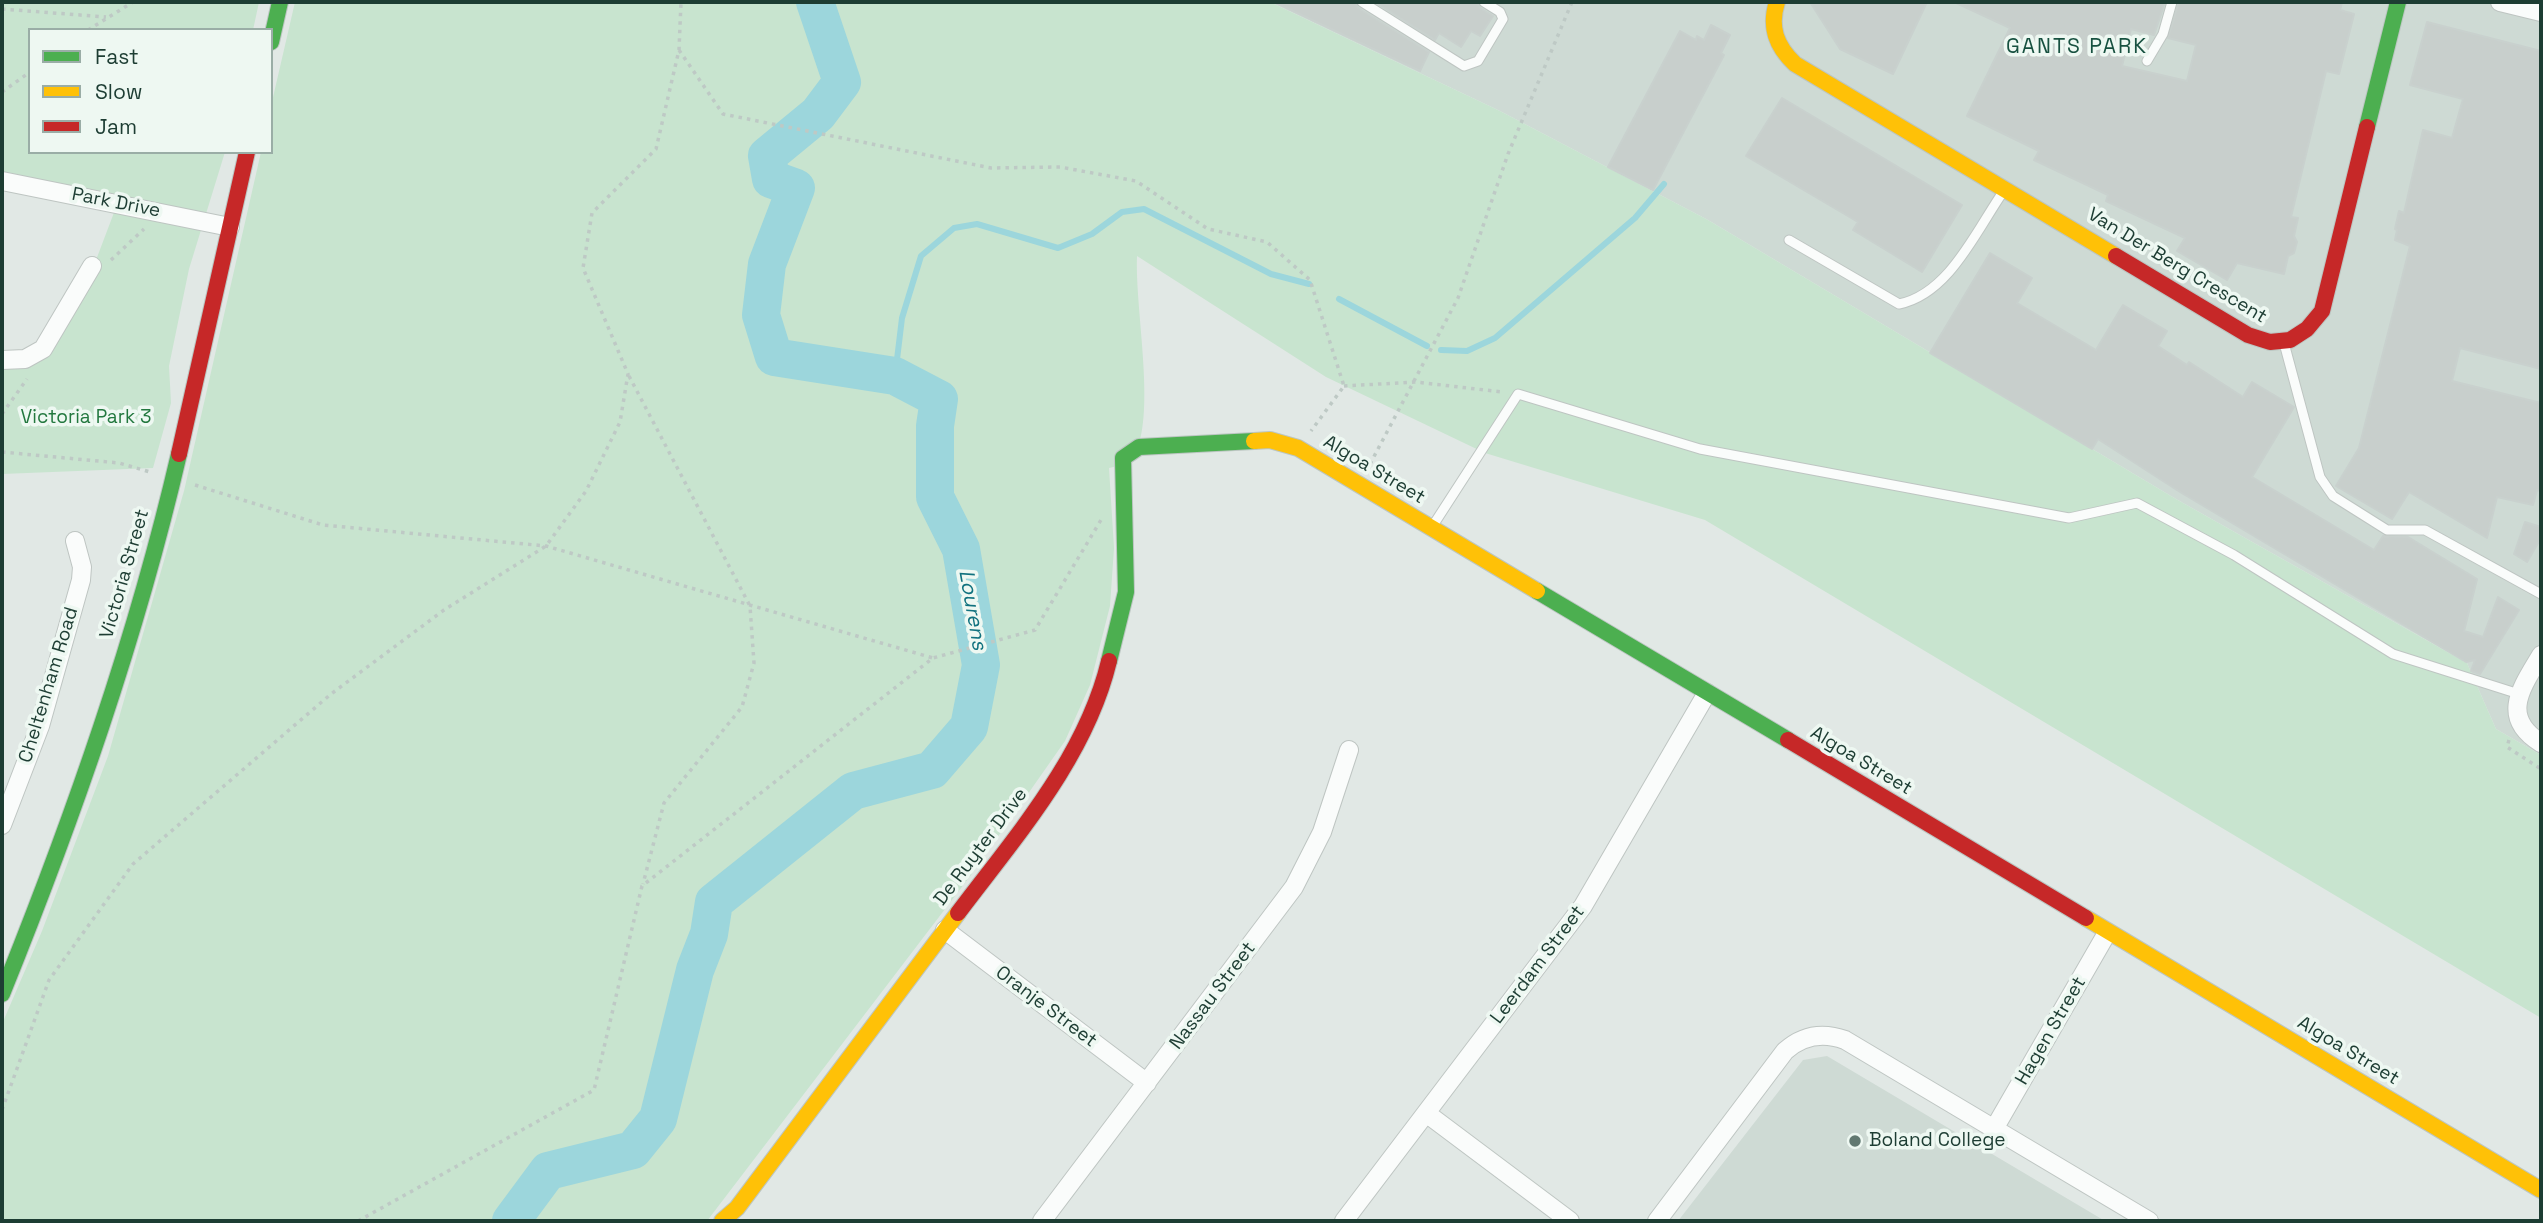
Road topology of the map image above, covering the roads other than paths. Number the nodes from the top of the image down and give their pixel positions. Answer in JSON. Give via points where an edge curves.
{"nodes":[{"id":1,"x":280,"y":2,"type":"edge"},
{"id":2,"x":1362,"y":2,"type":"edge"},
{"id":3,"x":1484,"y":2,"type":"edge"},
{"id":4,"x":1777,"y":2,"type":"edge"},
{"id":5,"x":2172,"y":2,"type":"edge"},
{"id":6,"x":2398,"y":2,"type":"edge"},
{"id":7,"x":2500,"y":2,"type":"edge"},
{"id":8,"x":2541,"y":12,"type":"edge"},
{"id":9,"x":273,"y":33,"type":"edge"},
{"id":10,"x":2147,"y":61,"type":"dead end"},
{"id":11,"x":247,"y":154,"type":"edge"},
{"id":12,"x":2,"y":181,"type":"edge"},
{"id":13,"x":2006,"y":187,"type":"junction"},
{"id":14,"x":230,"y":227,"type":"junction"},
{"id":15,"x":1789,"y":240,"type":"dead end"},
{"id":16,"x":92,"y":266,"type":"road end"},
{"id":17,"x":2284,"y":343,"type":"junction"},
{"id":18,"x":2,"y":360,"type":"edge"},
{"id":19,"x":1139,"y":447,"type":"joint"},
{"id":20,"x":1431,"y":528,"type":"junction"},
{"id":21,"x":75,"y":541,"type":"dead end"},
{"id":22,"x":2541,"y":594,"type":"edge"},
{"id":23,"x":2541,"y":655,"type":"edge"},
{"id":24,"x":1707,"y":693,"type":"junction"},
{"id":25,"x":2519,"y":694,"type":"junction"},
{"id":26,"x":2541,"y":743,"type":"edge"},
{"id":27,"x":1349,"y":750,"type":"dead end"},
{"id":28,"x":4,"y":815,"type":"edge"},
{"id":29,"x":945,"y":930,"type":"junction"},
{"id":30,"x":2107,"y":933,"type":"junction"},
{"id":31,"x":2,"y":994,"type":"edge"},
{"id":32,"x":1147,"y":1083,"type":"junction"},
{"id":33,"x":1426,"y":1113,"type":"junction"},
{"id":34,"x":1994,"y":1129,"type":"junction"},
{"id":35,"x":2541,"y":1190,"type":"edge"},
{"id":36,"x":722,"y":1221,"type":"edge"},
{"id":37,"x":1042,"y":1221,"type":"edge"},
{"id":38,"x":1344,"y":1221,"type":"edge"},
{"id":39,"x":1570,"y":1221,"type":"edge"},
{"id":40,"x":1657,"y":1221,"type":"edge"},
{"id":41,"x":2149,"y":1221,"type":"edge"}],
"edges":[{"from":1,"to":9,"type":"street"},
{"from":2,"to":3,"type":"lane","via":[[1469,66],[1478,61],[1503,19]]},
{"from":4,"to":13,"type":"street","name":"Van Der Berg Crescent","via":[[1772,23],[1776,42],[1795,64]]},
{"from":5,"to":10,"type":"lane","via":[[2163,34]]},
{"from":6,"to":17,"type":"street","name":"Van Der Berg Crescent","via":[[2322,311],[2309,329]]},
{"from":7,"to":8,"type":"street"},
{"from":11,"to":14,"type":"street","name":"Victoria Street"},
{"from":12,"to":14,"type":"street","name":"Park Drive"},
{"from":13,"to":15,"type":"lane","via":[[1945,276],[1917,300],[1899,304]]},
{"from":13,"to":17,"type":"street","name":"Van Der Berg Crescent","via":[[2248,335]]},
{"from":14,"to":31,"type":"street","name":"Victoria Street","via":[[173,478],[132,630],[62,846]]},
{"from":16,"to":18,"type":"street","via":[[50,342],[34,355]]},
{"from":17,"to":22,"type":"lane","via":[[2320,477],[2333,496],[2387,530],[2425,530]]},
{"from":19,"to":20,"type":"street","name":"Algoa Street","via":[[1270,440],[1298,449]]},
{"from":19,"to":29,"type":"street","name":"De Ruyter Drive","via":[[1123,458],[1126,592],[1114,652],[1093,711],[1044,799]]},
{"from":20,"to":24,"type":"street","name":"Algoa Street"},
{"from":20,"to":25,"type":"lane","via":[[1518,394],[1700,449],[2056,516],[2069,518],[2137,503],[2234,555],[2393,654]]},
{"from":21,"to":28,"type":"street","name":"Cheltenham Road","via":[[81,580],[40,726]]},
{"from":23,"to":25,"type":"street"},
{"from":24,"to":30,"type":"street","name":"Algoa Street"},
{"from":24,"to":33,"type":"street","name":"Leerdam Street","via":[[1583,906]]},
{"from":25,"to":26,"type":"street","via":[[2518,715],[2525,730]]},
{"from":27,"to":32,"type":"street","name":"Nassau Street","via":[[1322,832],[1294,887]]},
{"from":29,"to":32,"type":"street","name":"Oranje Street"},
{"from":29,"to":36,"type":"street","name":"De Ruyter Drive","via":[[737,1208]]},
{"from":30,"to":34,"type":"street","name":"Hagen Street"},
{"from":30,"to":35,"type":"street","name":"Algoa Street"},
{"from":32,"to":37,"type":"street","name":"Nassau Street"},
{"from":33,"to":38,"type":"street","name":"Leerdam Street"},
{"from":33,"to":39,"type":"street"},
{"from":34,"to":40,"type":"street","via":[[1845,1040],[1811,1036],[1792,1044],[1778,1059]]},
{"from":34,"to":41,"type":"street"}]}
